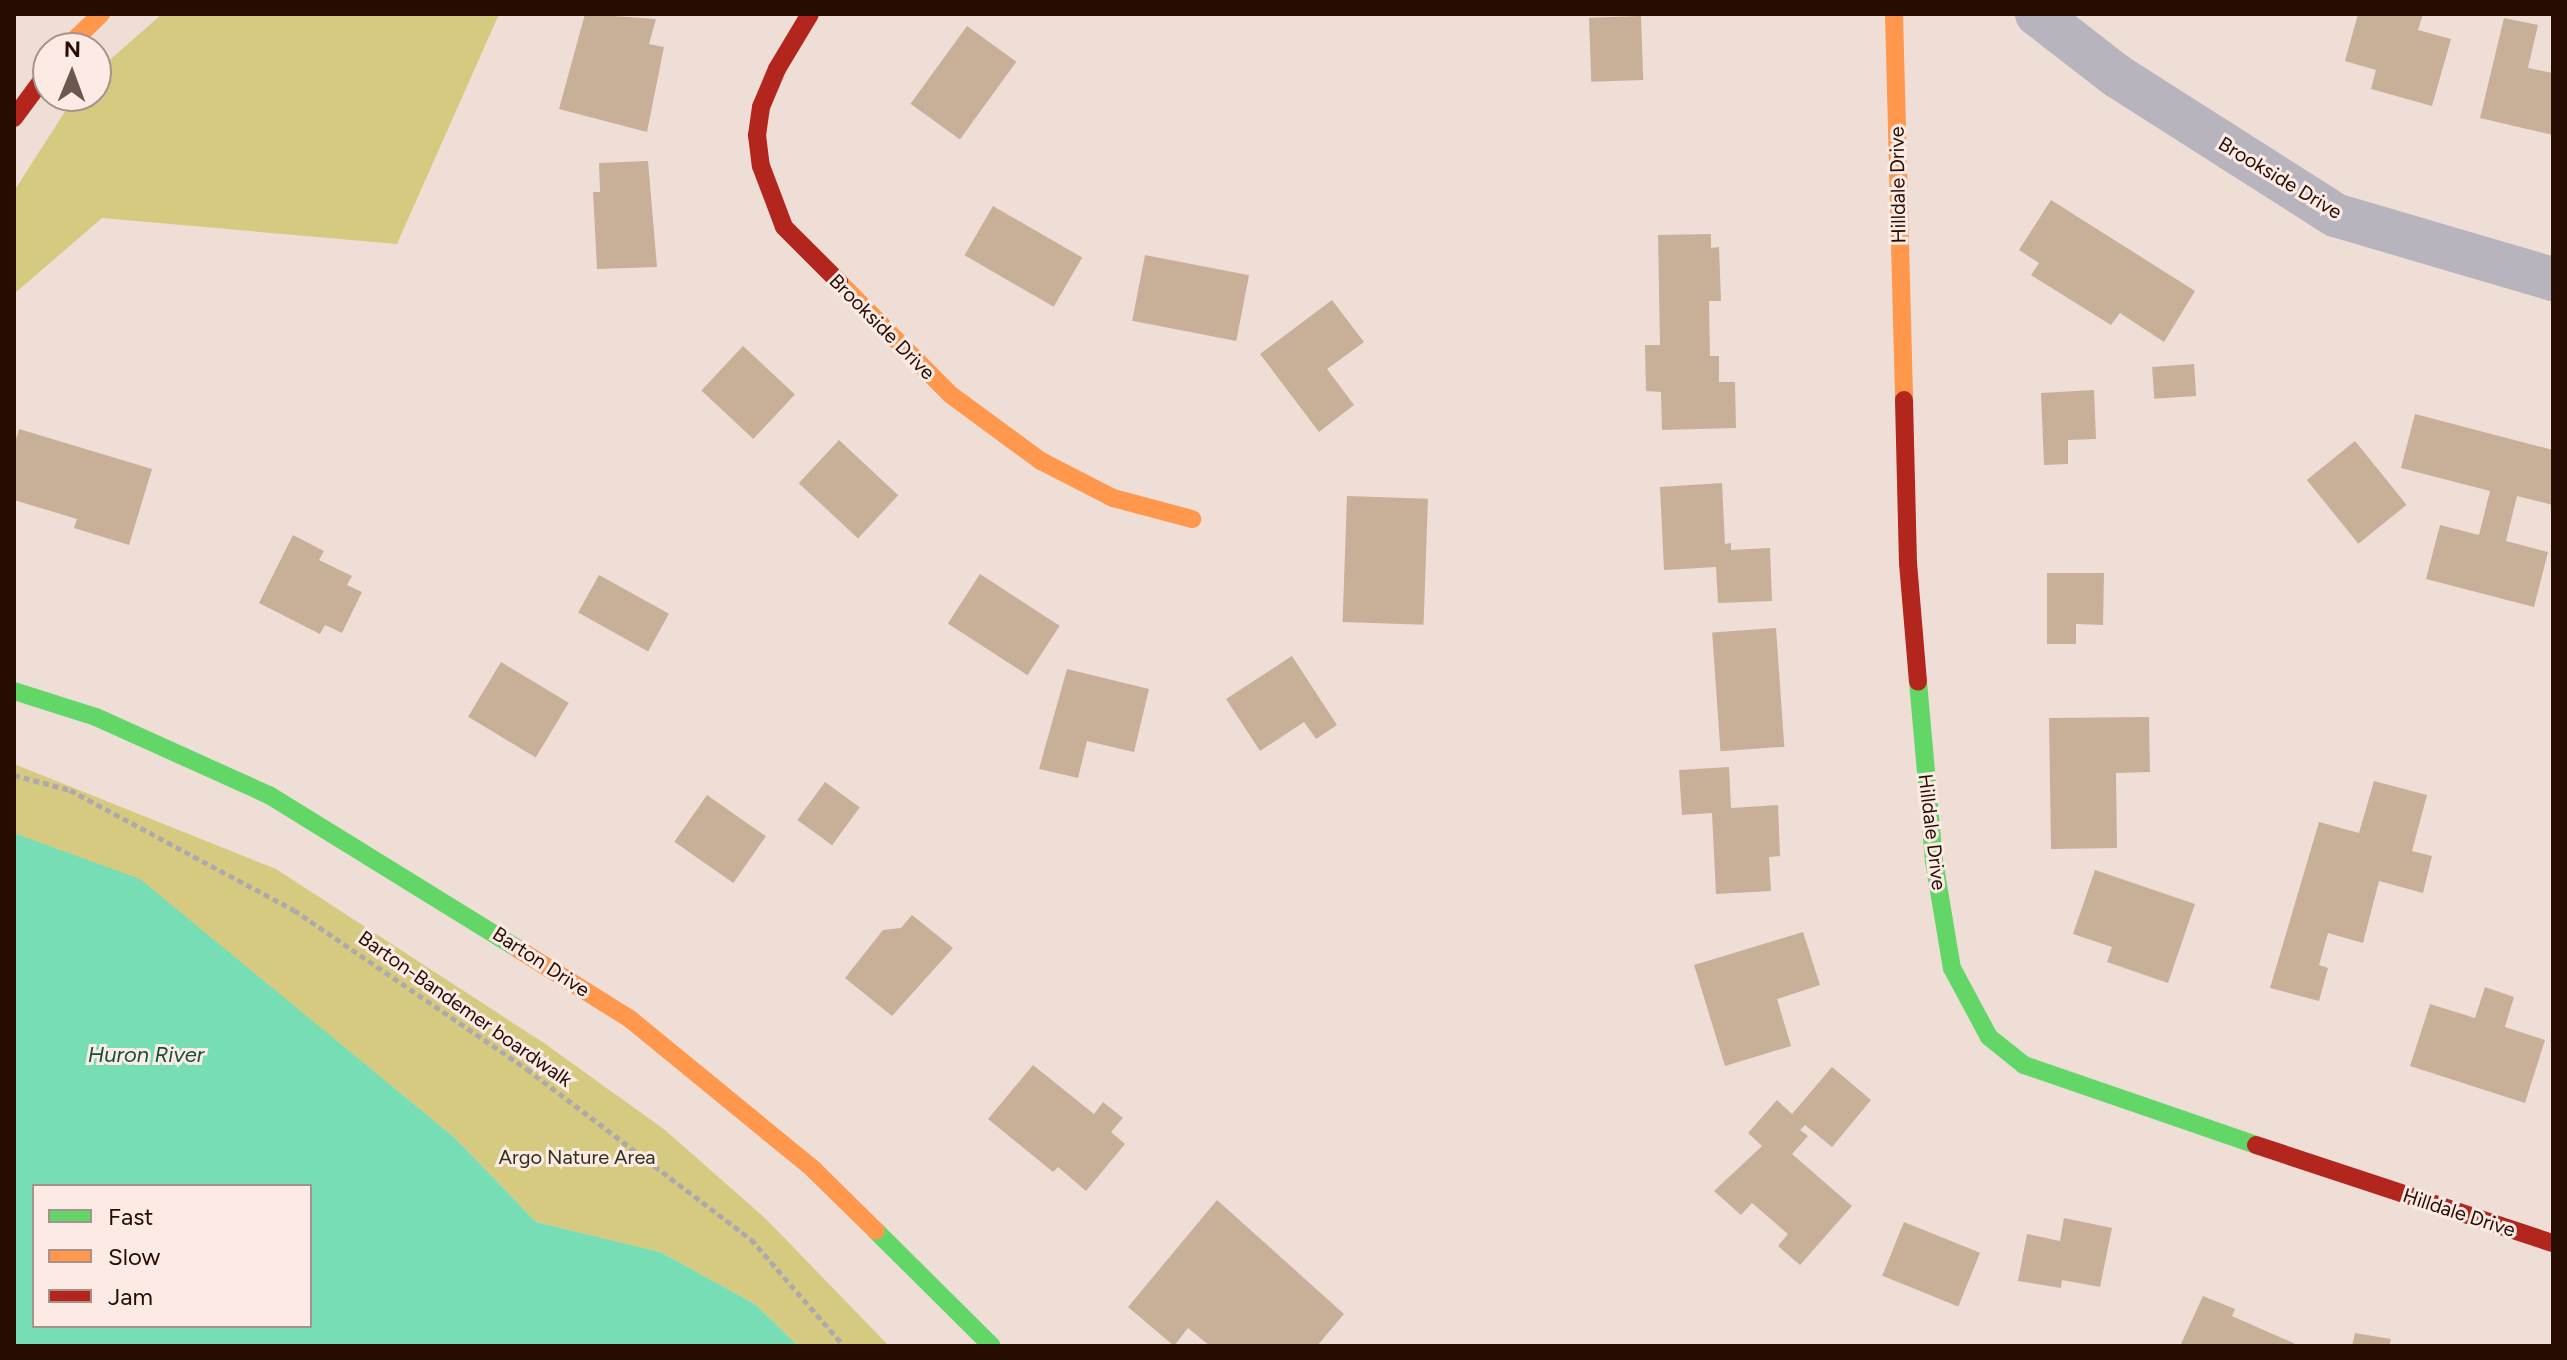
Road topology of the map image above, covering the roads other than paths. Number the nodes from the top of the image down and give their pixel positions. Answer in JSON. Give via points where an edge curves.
{"nodes":[{"id":1,"x":101,"y":14,"type":"edge"},
{"id":2,"x":810,"y":14,"type":"edge"},
{"id":3,"x":1894,"y":14,"type":"edge"},
{"id":4,"x":2037,"y":14,"type":"edge"},
{"id":5,"x":82,"y":32,"type":"edge"},
{"id":6,"x":32,"y":94,"type":"edge"},
{"id":7,"x":14,"y":118,"type":"edge"},
{"id":8,"x":2553,"y":279,"type":"edge"},
{"id":9,"x":1192,"y":519,"type":"dead end"},
{"id":10,"x":14,"y":691,"type":"edge"},
{"id":11,"x":2553,"y":1243,"type":"edge"},
{"id":12,"x":992,"y":1346,"type":"edge"}],
"edges":[{"from":1,"to":5,"type":"main road"},
{"from":2,"to":9,"type":"main road","name":"Brookside Drive","via":[[777,69],[761,107],[757,135],[761,166],[784,227],[951,395],[1041,461],[1113,498]]},
{"from":3,"to":11,"type":"main road","name":"Hilldale Drive","via":[[1908,563],[1934,861],[1952,968],[1968,1003],[1989,1037],[2024,1065]]},
{"from":4,"to":8,"type":"street","name":"Brookside Drive","via":[[2117,76],[2335,215]]},
{"from":6,"to":7,"type":"main road"},
{"from":10,"to":12,"type":"main road","name":"Barton Drive","via":[[96,717],[269,795],[630,1019],[813,1169]]}]}
